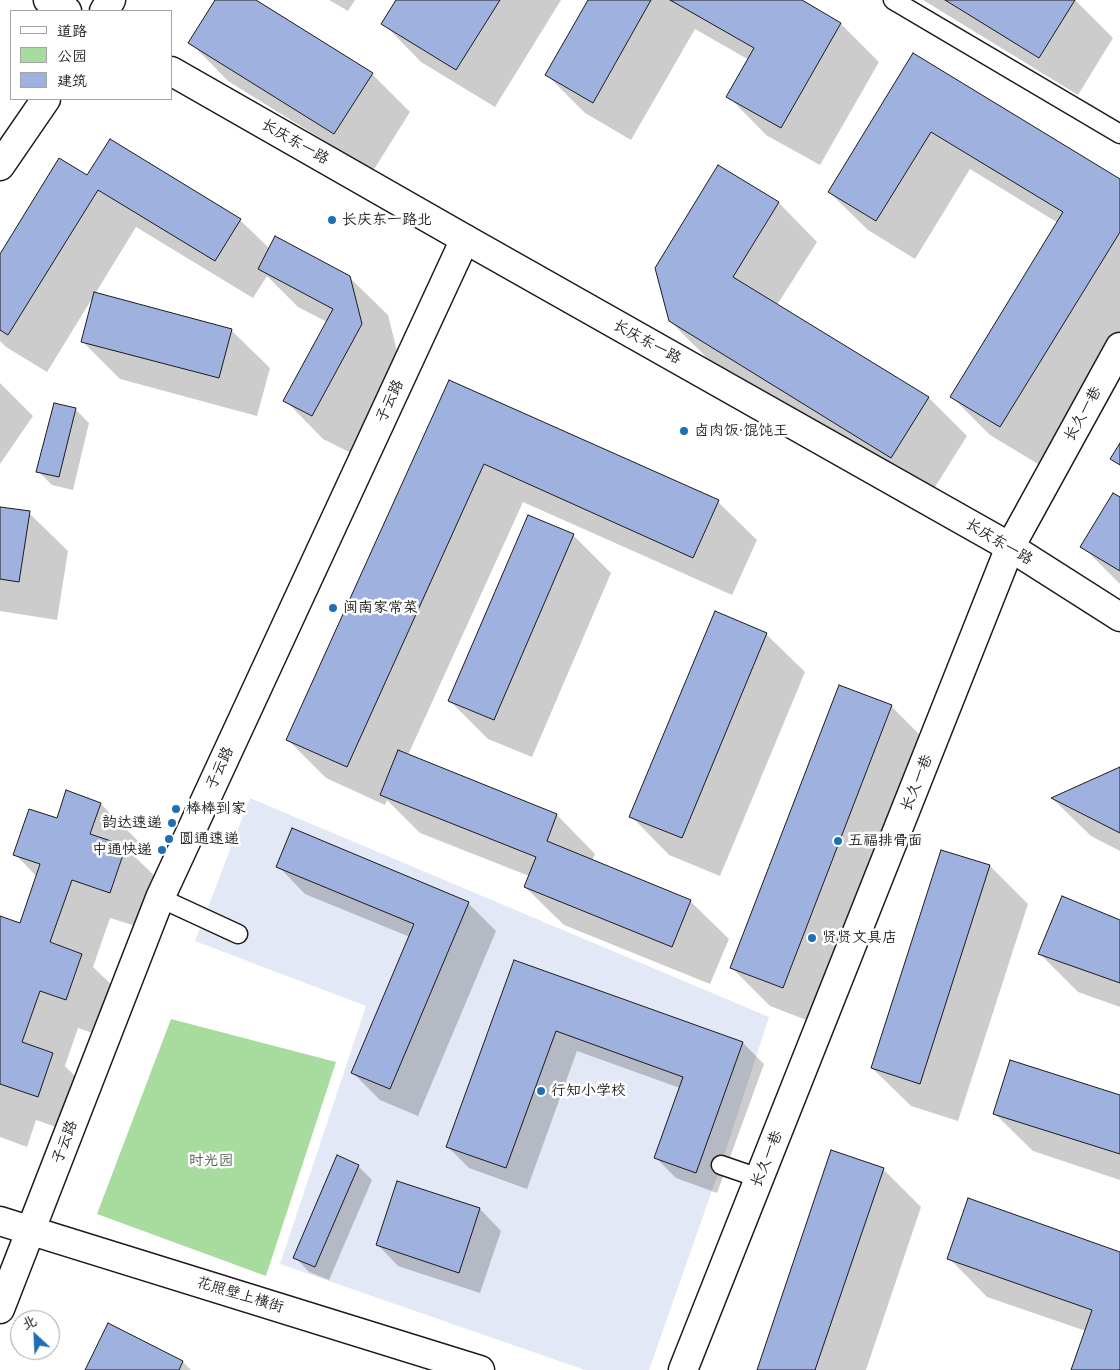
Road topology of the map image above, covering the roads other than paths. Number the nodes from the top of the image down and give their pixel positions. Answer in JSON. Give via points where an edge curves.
{"nodes":[{"id":1,"x":48,"y":0,"type":"edge"},
{"id":2,"x":893,"y":0,"type":"edge"},
{"id":3,"x":65,"y":10,"type":"edge"},
{"id":4,"x":172,"y":72,"type":"edge"},
{"id":5,"x":45,"y":100,"type":"edge"},
{"id":6,"x":1120,"y":134,"type":"edge"},
{"id":7,"x":0,"y":166,"type":"edge"},
{"id":8,"x":465,"y":239,"type":"junction"},
{"id":9,"x":1120,"y":347,"type":"edge"},
{"id":10,"x":1010,"y":547,"type":"junction"},
{"id":11,"x":1120,"y":617,"type":"edge"},
{"id":12,"x":160,"y":898,"type":"junction"},
{"id":13,"x":238,"y":934,"type":"dead end"},
{"id":14,"x":720,"y":1165,"type":"dead end"},
{"id":15,"x":759,"y":1178,"type":"junction"},
{"id":16,"x":0,"y":1221,"type":"edge"},
{"id":17,"x":31,"y":1230,"type":"junction"},
{"id":18,"x":0,"y":1309,"type":"edge"},
{"id":19,"x":480,"y":1370,"type":"edge"},
{"id":20,"x":683,"y":1370,"type":"edge"}],
"edges":[{"from":1,"to":3,"type":"street"},
{"from":2,"to":6,"type":"lane"},
{"from":4,"to":8,"type":"street","name":"长庆东一路"},
{"from":5,"to":7,"type":"street"},
{"from":8,"to":10,"type":"street","name":"长庆东一路"},
{"from":8,"to":12,"type":"street","name":"子云路"},
{"from":9,"to":10,"type":"street","name":"长久一巷"},
{"from":10,"to":11,"type":"street","name":"长庆东一路"},
{"from":10,"to":15,"type":"street","name":"长久一巷"},
{"from":12,"to":13,"type":"lane"},
{"from":12,"to":17,"type":"street","name":"子云路"},
{"from":14,"to":15,"type":"lane"},
{"from":15,"to":20,"type":"street","name":"长久一巷"},
{"from":16,"to":17,"type":"street","name":"花照壁上横街"},
{"from":17,"to":18,"type":"street","name":"子云路"},
{"from":17,"to":19,"type":"street","name":"花照壁上横街"}]}
